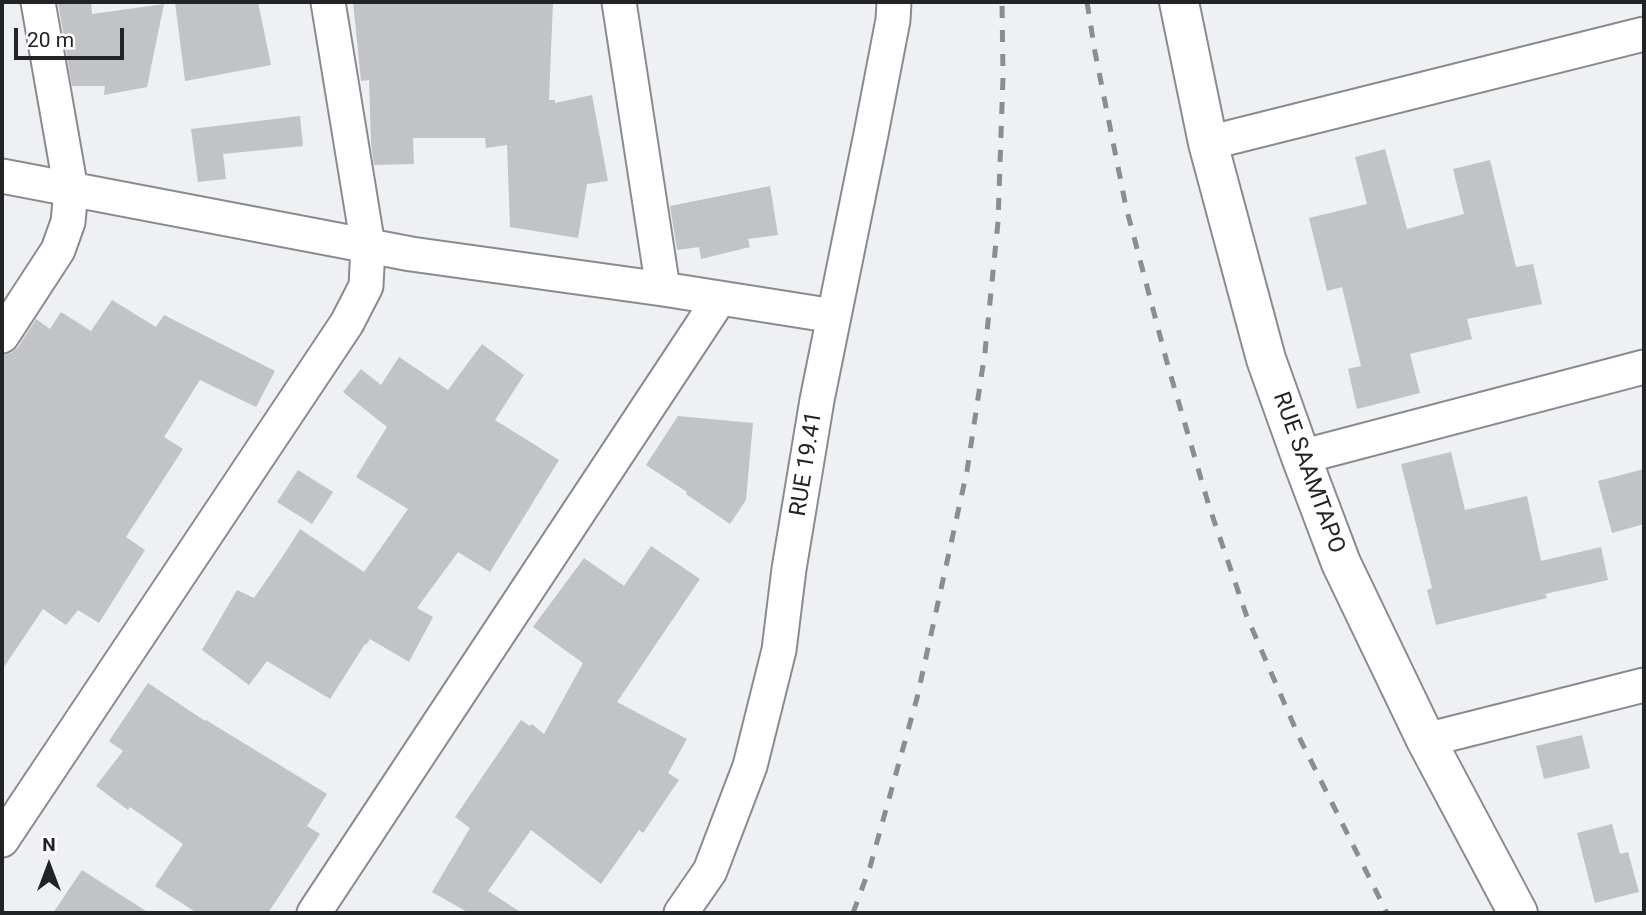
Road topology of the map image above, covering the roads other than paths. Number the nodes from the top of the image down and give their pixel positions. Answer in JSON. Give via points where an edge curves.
{"nodes":[{"id":1,"x":38,"y":2,"type":"edge"},
{"id":2,"x":328,"y":2,"type":"edge"},
{"id":3,"x":619,"y":2,"type":"edge"},
{"id":4,"x":894,"y":2,"type":"edge"},
{"id":5,"x":1179,"y":2,"type":"edge"},
{"id":6,"x":1644,"y":34,"type":"edge"},
{"id":7,"x":1208,"y":143,"type":"junction"},
{"id":8,"x":2,"y":176,"type":"edge"},
{"id":9,"x":71,"y":190,"type":"junction"},
{"id":10,"x":368,"y":246,"type":"junction"},
{"id":11,"x":663,"y":289,"type":"junction"},
{"id":12,"x":720,"y":298,"type":"junction"},
{"id":13,"x":834,"y":316,"type":"junction"},
{"id":14,"x":2,"y":336,"type":"edge"},
{"id":15,"x":1644,"y":367,"type":"edge"},
{"id":16,"x":1301,"y":457,"type":"junction"},
{"id":17,"x":1644,"y":685,"type":"edge"},
{"id":18,"x":1426,"y":740,"type":"junction"},
{"id":19,"x":2,"y":840,"type":"edge"},
{"id":20,"x":314,"y":913,"type":"edge"},
{"id":21,"x":681,"y":913,"type":"edge"},
{"id":22,"x":1518,"y":913,"type":"edge"}],
"edges":[{"from":1,"to":9,"type":"street"},
{"from":2,"to":10,"type":"street"},
{"from":3,"to":11,"type":"street"},
{"from":4,"to":13,"type":"street","name":"RUE 19.41"},
{"from":5,"to":7,"type":"main road","name":"RUE SAAMTAPO"},
{"from":6,"to":7,"type":"street"},
{"from":7,"to":16,"type":"main road","name":"RUE SAAMTAPO","via":[[1266,359]]},
{"from":8,"to":9,"type":"street"},
{"from":9,"to":10,"type":"street"},
{"from":9,"to":14,"type":"street","via":[[68,222],[58,250]]},
{"from":10,"to":11,"type":"street"},
{"from":10,"to":19,"type":"street","via":[[366,286],[347,323]]},
{"from":11,"to":12,"type":"street"},
{"from":12,"to":13,"type":"street"},
{"from":12,"to":20,"type":"street"},
{"from":13,"to":21,"type":"street","name":"RUE 19.41","via":[[779,650],[750,765],[710,871]]},
{"from":15,"to":16,"type":"street"},
{"from":16,"to":18,"type":"main road","name":"RUE SAAMTAPO","via":[[1341,563]]},
{"from":17,"to":18,"type":"street"},
{"from":18,"to":22,"type":"main road","name":"RUE SAAMTAPO"}]}
